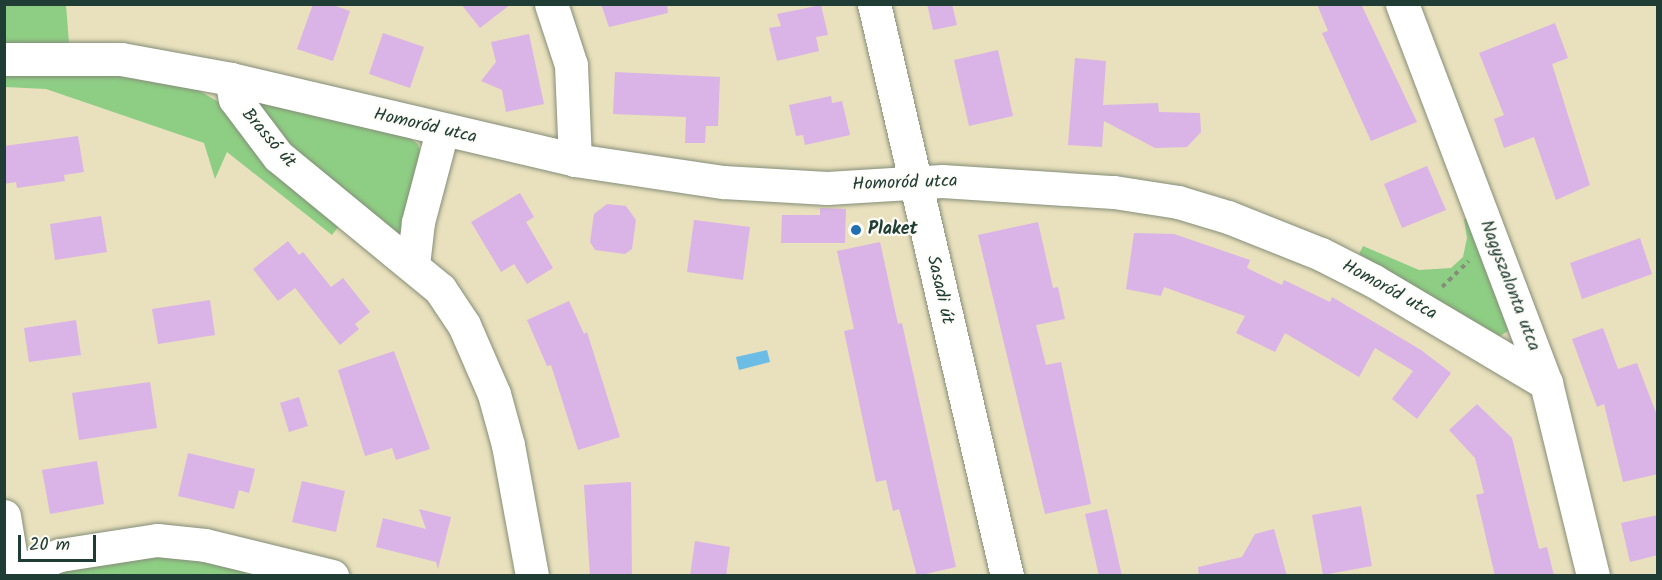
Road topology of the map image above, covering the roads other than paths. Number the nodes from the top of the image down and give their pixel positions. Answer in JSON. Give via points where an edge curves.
{"nodes":[{"id":1,"x":551,"y":4,"type":"edge"},
{"id":2,"x":874,"y":4,"type":"edge"},
{"id":3,"x":1402,"y":4,"type":"edge"},
{"id":4,"x":4,"y":59,"type":"edge"},
{"id":5,"x":231,"y":79,"type":"junction"},
{"id":6,"x":442,"y":131,"type":"junction"},
{"id":7,"x":575,"y":160,"type":"junction"},
{"id":8,"x":913,"y":181,"type":"junction"},
{"id":9,"x":413,"y":265,"type":"junction"},
{"id":10,"x":1546,"y":383,"type":"junction"},
{"id":11,"x":4,"y":516,"type":"edge"},
{"id":12,"x":260,"y":567,"type":"edge"},
{"id":13,"x":9,"y":573,"type":"edge"},
{"id":14,"x":332,"y":576,"type":"edge"},
{"id":15,"x":532,"y":576,"type":"edge"},
{"id":16,"x":1007,"y":576,"type":"edge"},
{"id":17,"x":1593,"y":576,"type":"edge"}],
"edges":[{"from":1,"to":7,"type":"street","via":[[571,65]]},
{"from":2,"to":8,"type":"street","name":"Sasadi út"},
{"from":3,"to":10,"type":"street","name":"Nagyszalonta utca"},
{"from":4,"to":5,"type":"street","via":[[121,59]]},
{"from":5,"to":6,"type":"street","name":"Homoród utca"},
{"from":5,"to":9,"type":"street","name":"Brassó út","via":[[235,99],[278,156]]},
{"from":6,"to":7,"type":"street","name":"Homoród utca"},
{"from":6,"to":9,"type":"street","via":[[418,222]]},
{"from":7,"to":8,"type":"street","name":"Homoród utca","via":[[771,187],[827,188]]},
{"from":8,"to":10,"type":"street","name":"Homoród utca","via":[[1114,192],[1178,202],[1228,217],[1321,254]]},
{"from":8,"to":16,"type":"street","name":"Sasadi út"},
{"from":9,"to":15,"type":"street","name":"Brassó út","via":[[440,289],[464,325],[494,394],[508,445]]},
{"from":10,"to":17,"type":"street","name":"Nagyszalonta utca"},
{"from":11,"to":13,"type":"street"},
{"from":12,"to":13,"type":"street","via":[[205,545],[157,540],[102,546]]},
{"from":12,"to":14,"type":"street"}]}
